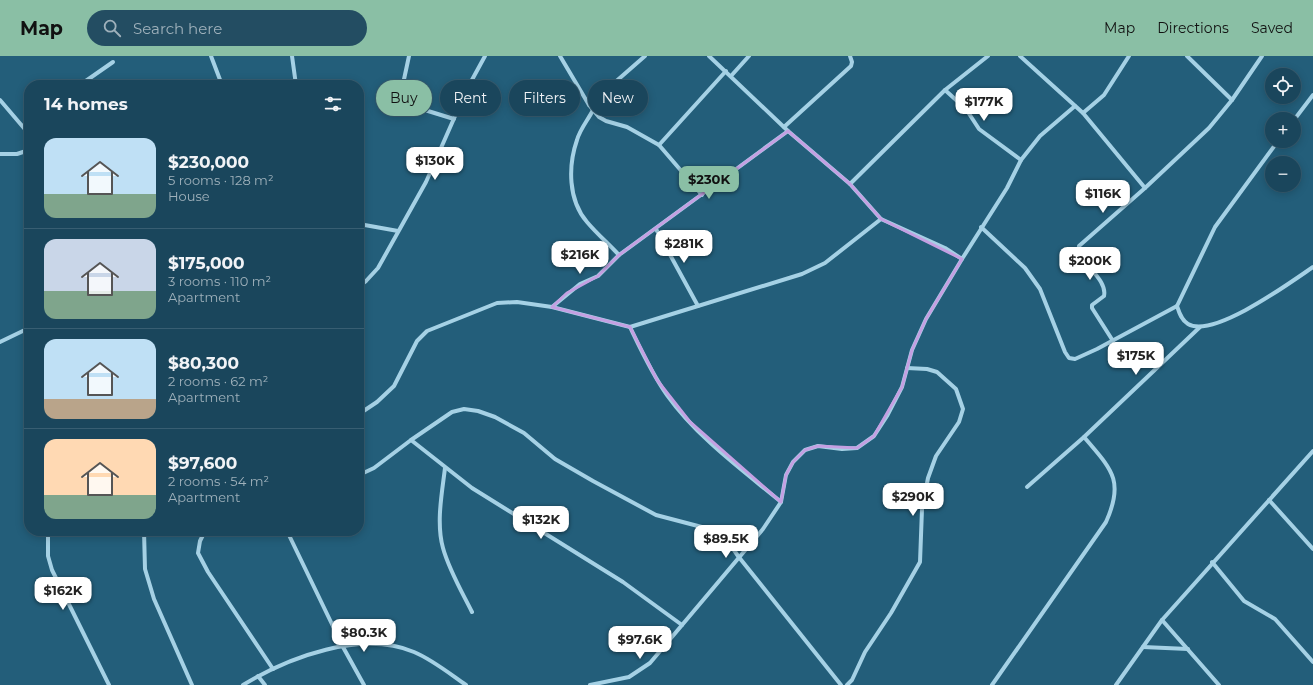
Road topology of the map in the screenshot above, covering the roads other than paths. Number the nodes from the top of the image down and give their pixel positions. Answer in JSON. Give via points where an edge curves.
{"nodes":[{"id":1,"x":211,"y":56,"type":"edge"},
{"id":2,"x":292,"y":56,"type":"edge"},
{"id":3,"x":409,"y":56,"type":"edge"},
{"id":4,"x":485,"y":56,"type":"edge"},
{"id":5,"x":560,"y":56,"type":"edge"},
{"id":6,"x":645,"y":56,"type":"edge"},
{"id":7,"x":709,"y":56,"type":"edge"},
{"id":8,"x":748,"y":56,"type":"edge"},
{"id":9,"x":850,"y":56,"type":"edge"},
{"id":10,"x":988,"y":56,"type":"edge"},
{"id":11,"x":1020,"y":56,"type":"edge"},
{"id":12,"x":1129,"y":56,"type":"edge"},
{"id":13,"x":1187,"y":56,"type":"edge"},
{"id":14,"x":1262,"y":56,"type":"edge"},
{"id":15,"x":113,"y":62,"type":"dead end"},
{"id":16,"x":726,"y":71,"type":"junction"},
{"id":17,"x":732,"y":76,"type":"junction"},
{"id":18,"x":87,"y":80,"type":"edge"},
{"id":19,"x":220,"y":80,"type":"edge"},
{"id":20,"x":295,"y":80,"type":"edge"},
{"id":21,"x":618,"y":80,"type":"edge"},
{"id":22,"x":945,"y":90,"type":"junction"},
{"id":23,"x":1313,"y":95,"type":"edge"},
{"id":24,"x":0,"y":100,"type":"edge"},
{"id":25,"x":1232,"y":100,"type":"junction"},
{"id":26,"x":588,"y":103,"type":"edge"},
{"id":27,"x":1075,"y":106,"type":"junction"},
{"id":28,"x":1300,"y":112,"type":"edge"},
{"id":29,"x":1083,"y":113,"type":"junction"},
{"id":30,"x":590,"y":116,"type":"edge"},
{"id":31,"x":600,"y":116,"type":"edge"},
{"id":32,"x":454,"y":119,"type":"junction"},
{"id":33,"x":23,"y":126,"type":"edge"},
{"id":34,"x":786,"y":129,"type":"junction"},
{"id":35,"x":659,"y":145,"type":"junction"},
{"id":36,"x":1273,"y":148,"type":"edge"},
{"id":37,"x":24,"y":152,"type":"edge"},
{"id":38,"x":0,"y":154,"type":"edge"},
{"id":39,"x":1021,"y":160,"type":"junction"},
{"id":40,"x":850,"y":184,"type":"junction"},
{"id":41,"x":1145,"y":188,"type":"junction"},
{"id":42,"x":702,"y":195,"type":"junction"},
{"id":43,"x":881,"y":219,"type":"junction"},
{"id":44,"x":364,"y":225,"type":"edge"},
{"id":45,"x":981,"y":227,"type":"junction"},
{"id":46,"x":656,"y":229,"type":"junction"},
{"id":47,"x":398,"y":231,"type":"junction"},
{"id":48,"x":619,"y":255,"type":"junction"},
{"id":49,"x":962,"y":259,"type":"junction"},
{"id":50,"x":1313,"y":267,"type":"edge"},
{"id":51,"x":364,"y":282,"type":"edge"},
{"id":52,"x":698,"y":306,"type":"junction"},
{"id":53,"x":1177,"y":306,"type":"junction"},
{"id":54,"x":552,"y":307,"type":"junction"},
{"id":55,"x":630,"y":327,"type":"junction"},
{"id":56,"x":1200,"y":327,"type":"junction"},
{"id":57,"x":24,"y":330,"type":"edge"},
{"id":58,"x":1112,"y":341,"type":"junction"},
{"id":59,"x":0,"y":342,"type":"edge"},
{"id":60,"x":907,"y":368,"type":"junction"},
{"id":61,"x":364,"y":411,"type":"edge"},
{"id":62,"x":1084,"y":437,"type":"junction"},
{"id":63,"x":411,"y":440,"type":"junction"},
{"id":64,"x":1313,"y":451,"type":"edge"},
{"id":65,"x":445,"y":468,"type":"junction"},
{"id":66,"x":364,"y":472,"type":"edge"},
{"id":67,"x":1027,"y":487,"type":"dead end"},
{"id":68,"x":1269,"y":500,"type":"junction"},
{"id":69,"x":781,"y":502,"type":"junction"},
{"id":70,"x":48,"y":536,"type":"edge"},
{"id":71,"x":144,"y":536,"type":"edge"},
{"id":72,"x":202,"y":536,"type":"edge"},
{"id":73,"x":289,"y":536,"type":"edge"},
{"id":74,"x":1313,"y":549,"type":"edge"},
{"id":75,"x":738,"y":556,"type":"junction"},
{"id":76,"x":1212,"y":562,"type":"junction"},
{"id":77,"x":472,"y":612,"type":"dead end"},
{"id":78,"x":1162,"y":620,"type":"junction"},
{"id":79,"x":682,"y":625,"type":"junction"},
{"id":80,"x":342,"y":647,"type":"junction"},
{"id":81,"x":1144,"y":647,"type":"junction"},
{"id":82,"x":1188,"y":649,"type":"junction"},
{"id":83,"x":1313,"y":662,"type":"edge"},
{"id":84,"x":273,"y":669,"type":"junction"},
{"id":85,"x":258,"y":676,"type":"junction"},
{"id":86,"x":109,"y":685,"type":"edge"},
{"id":87,"x":192,"y":685,"type":"edge"},
{"id":88,"x":243,"y":685,"type":"edge"},
{"id":89,"x":265,"y":685,"type":"edge"},
{"id":90,"x":364,"y":685,"type":"edge"},
{"id":91,"x":466,"y":685,"type":"edge"},
{"id":92,"x":590,"y":685,"type":"edge"},
{"id":93,"x":841,"y":685,"type":"edge"},
{"id":94,"x":848,"y":685,"type":"edge"},
{"id":95,"x":992,"y":685,"type":"edge"},
{"id":96,"x":1116,"y":685,"type":"edge"},
{"id":97,"x":1219,"y":685,"type":"edge"}],
"edges":[{"from":1,"to":19,"type":"street"},
{"from":2,"to":20,"type":"street"},
{"from":3,"to":32,"type":"street","via":[[400,98],[402,103]]},
{"from":4,"to":32,"type":"street"},
{"from":5,"to":26,"type":"street"},
{"from":6,"to":21,"type":"street"},
{"from":7,"to":16,"type":"street"},
{"from":8,"to":17,"type":"street"},
{"from":9,"to":34,"type":"street","via":[[851,66]]},
{"from":10,"to":22,"type":"street"},
{"from":11,"to":27,"type":"street"},
{"from":12,"to":29,"type":"street","via":[[1104,95]]},
{"from":13,"to":25,"type":"street"},
{"from":14,"to":25,"type":"street"},
{"from":15,"to":18,"type":"street"},
{"from":16,"to":17,"type":"street"},
{"from":16,"to":35,"type":"street"},
{"from":17,"to":34,"type":"street"},
{"from":22,"to":39,"type":"street","via":[[966,109],[979,129]]},
{"from":22,"to":40,"type":"street"},
{"from":23,"to":28,"type":"street"},
{"from":24,"to":33,"type":"street"},
{"from":25,"to":41,"type":"street","via":[[1209,128]]},
{"from":27,"to":29,"type":"street"},
{"from":27,"to":39,"type":"street","via":[[1040,136]]},
{"from":29,"to":41,"type":"street"},
{"from":30,"to":48,"type":"street","via":[[577,139],[571,186],[576,204],[586,221]]},
{"from":31,"to":35,"type":"street","via":[[606,121],[627,127]]},
{"from":32,"to":47,"type":"street","via":[[426,182]]},
{"from":34,"to":40,"type":"street"},
{"from":34,"to":42,"type":"street"},
{"from":35,"to":42,"type":"street"},
{"from":36,"to":53,"type":"street","via":[[1215,227]]},
{"from":37,"to":38,"type":"street"},
{"from":39,"to":45,"type":"street","via":[[1007,188]]},
{"from":40,"to":43,"type":"street"},
{"from":41,"to":58,"type":"street","via":[[1078,249],[1104,286],[1104,296],[1092,305],[1092,308]]},
{"from":42,"to":46,"type":"street"},
{"from":43,"to":49,"type":"street","via":[[945,248]]},
{"from":43,"to":52,"type":"street","via":[[825,263],[802,274]]},
{"from":44,"to":47,"type":"street"},
{"from":45,"to":49,"type":"street"},
{"from":45,"to":58,"type":"street","via":[[1025,268],[1040,289],[1069,358],[1075,359]]},
{"from":46,"to":48,"type":"street"},
{"from":46,"to":52,"type":"street"},
{"from":47,"to":51,"type":"street","via":[[378,268]]},
{"from":48,"to":54,"type":"street","via":[[598,276],[580,284]]},
{"from":49,"to":60,"type":"street","via":[[926,319]]},
{"from":50,"to":56,"type":"street","via":[[1250,308],[1225,320]]},
{"from":52,"to":55,"type":"street"},
{"from":53,"to":56,"type":"street","via":[[1181,317],[1188,324]]},
{"from":53,"to":58,"type":"street"},
{"from":54,"to":55,"type":"street"},
{"from":54,"to":61,"type":"street","via":[[517,302],[497,303],[427,331],[416,341],[394,386]]},
{"from":55,"to":69,"type":"street","via":[[657,380],[690,422]]},
{"from":56,"to":62,"type":"street"},
{"from":57,"to":59,"type":"street"},
{"from":60,"to":69,"type":"street","via":[[902,387],[874,436],[856,448],[818,446],[805,450],[793,462],[786,475]]},
{"from":60,"to":94,"type":"street","via":[[937,372],[956,389],[963,409],[959,422],[936,456],[928,478],[922,509],[920,562]]},
{"from":62,"to":67,"type":"street"},
{"from":62,"to":95,"type":"street","via":[[1112,472],[1116,491],[1114,504],[1106,522]]},
{"from":63,"to":65,"type":"street"},
{"from":63,"to":66,"type":"street"},
{"from":63,"to":75,"type":"street","via":[[452,412],[464,409],[495,417],[524,432],[555,459],[656,515],[723,534]]},
{"from":64,"to":68,"type":"street"},
{"from":65,"to":77,"type":"street","via":[[441,509],[442,546]]},
{"from":65,"to":79,"type":"street","via":[[472,488],[623,582]]},
{"from":68,"to":74,"type":"street"},
{"from":68,"to":76,"type":"street"},
{"from":69,"to":75,"type":"street","via":[[763,529]]},
{"from":70,"to":86,"type":"street","via":[[48,556],[52,570]]},
{"from":71,"to":87,"type":"street","via":[[145,569],[154,599]]},
{"from":72,"to":84,"type":"street","via":[[198,553],[208,572]]},
{"from":73,"to":80,"type":"street"},
{"from":75,"to":79,"type":"street"},
{"from":75,"to":93,"type":"street"},
{"from":76,"to":78,"type":"street"},
{"from":76,"to":83,"type":"street","via":[[1244,601],[1275,619]]},
{"from":78,"to":81,"type":"street"},
{"from":78,"to":82,"type":"street"},
{"from":79,"to":92,"type":"street","via":[[650,663],[629,676]]},
{"from":80,"to":84,"type":"street","via":[[304,655]]},
{"from":80,"to":90,"type":"street"},
{"from":80,"to":91,"type":"street","via":[[396,646],[415,653]]},
{"from":81,"to":82,"type":"street"},
{"from":81,"to":96,"type":"street"},
{"from":82,"to":97,"type":"street"},
{"from":84,"to":85,"type":"street"},
{"from":85,"to":88,"type":"street"},
{"from":85,"to":89,"type":"street"}]}
